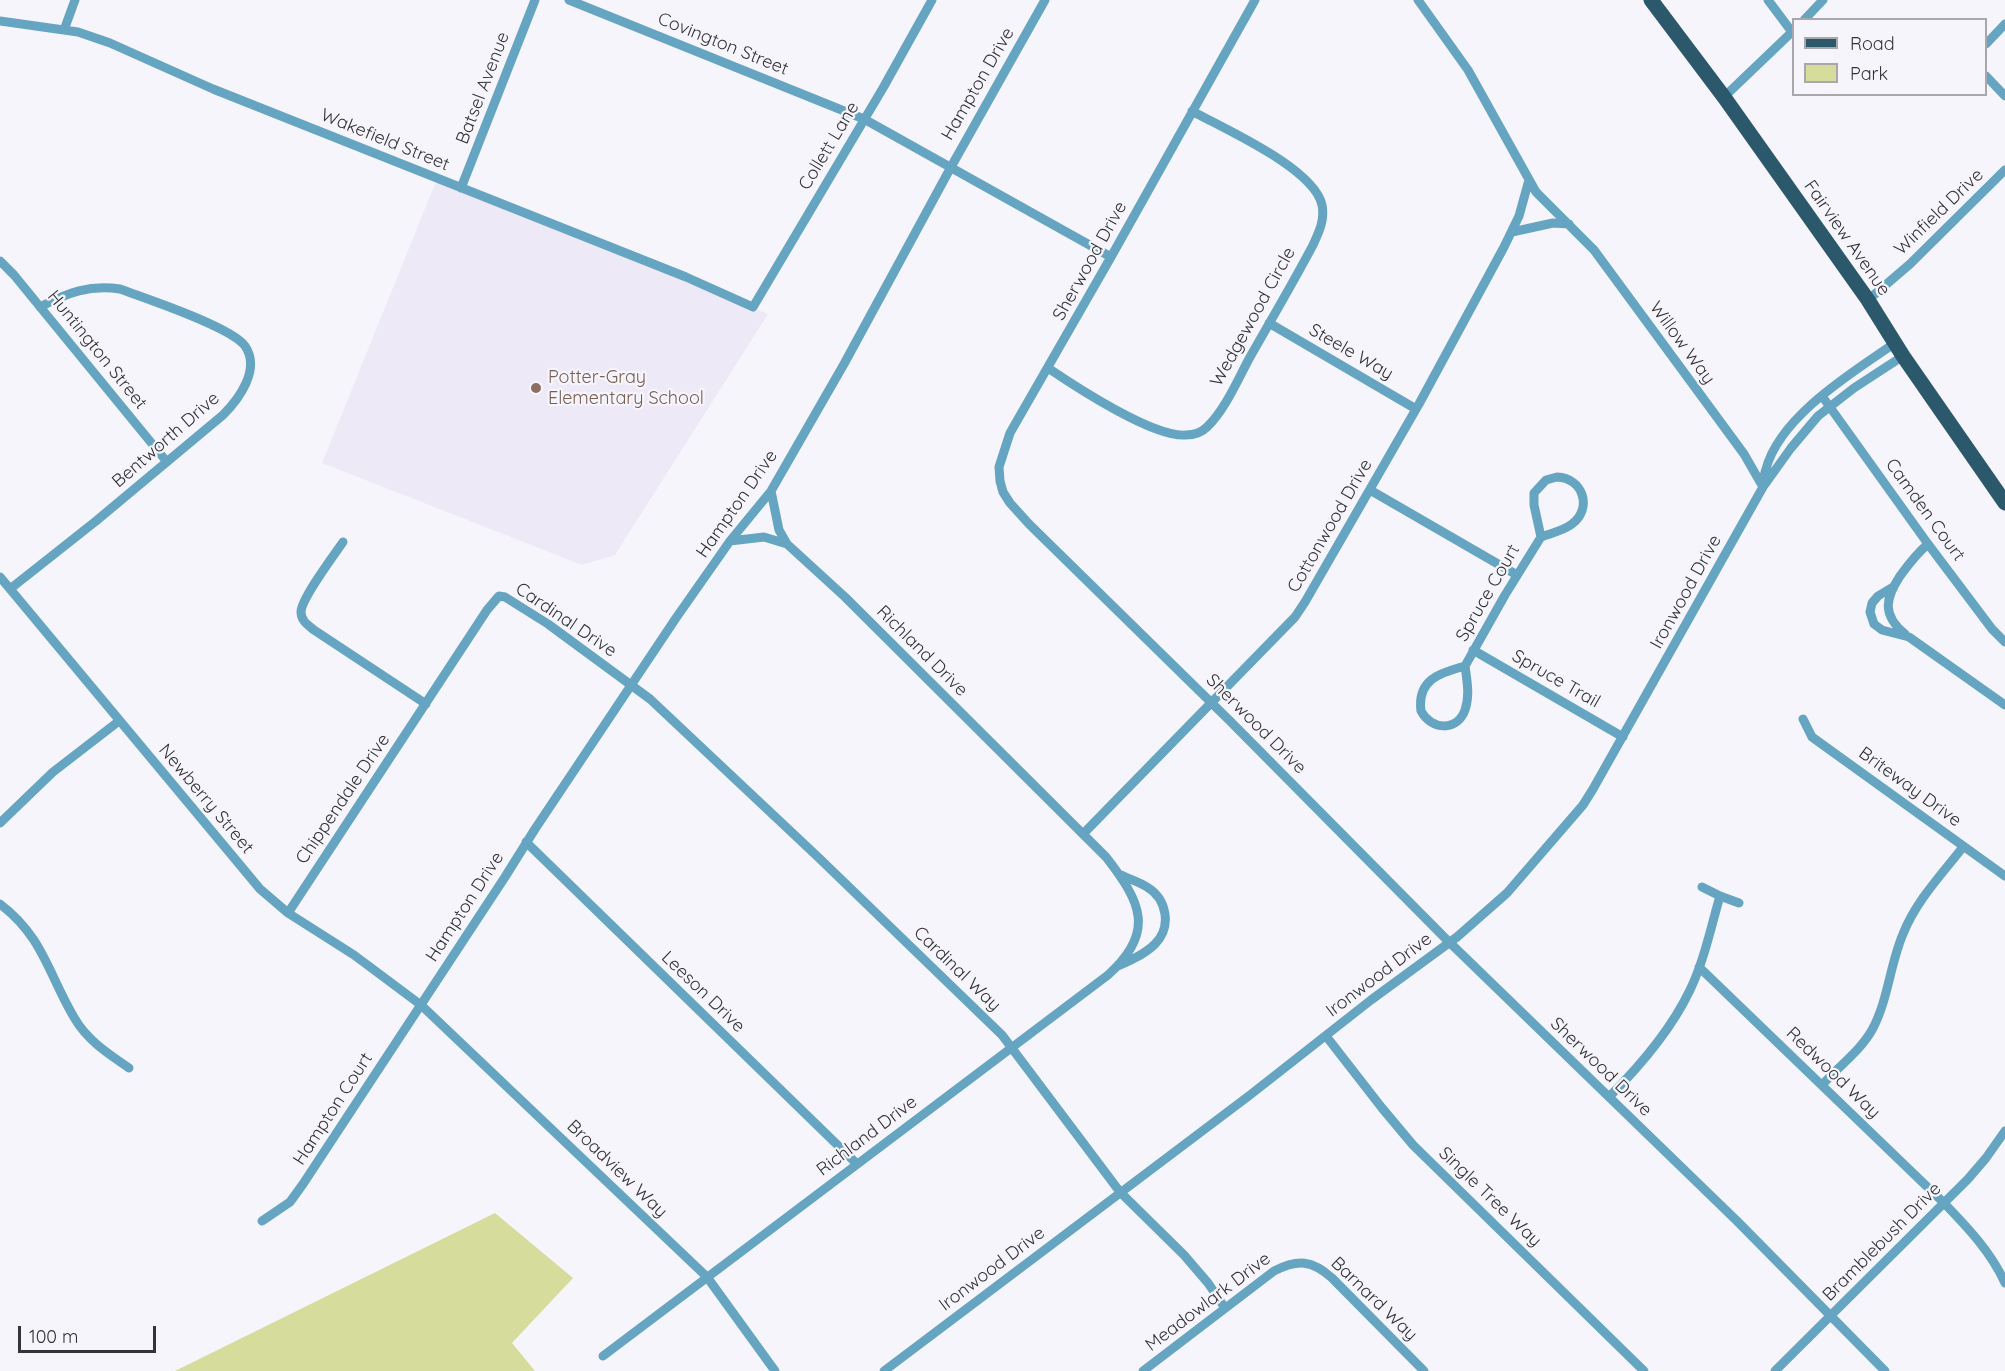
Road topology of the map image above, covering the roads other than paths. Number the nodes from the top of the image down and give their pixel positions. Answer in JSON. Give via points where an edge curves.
{"nodes":[{"id":1,"x":75,"y":0,"type":"edge"},
{"id":2,"x":535,"y":0,"type":"edge"},
{"id":3,"x":569,"y":0,"type":"edge"},
{"id":4,"x":932,"y":0,"type":"edge"},
{"id":5,"x":1045,"y":0,"type":"edge"},
{"id":6,"x":1255,"y":0,"type":"edge"},
{"id":7,"x":1418,"y":0,"type":"edge"},
{"id":8,"x":1651,"y":0,"type":"edge"},
{"id":9,"x":1768,"y":0,"type":"edge"},
{"id":10,"x":1823,"y":0,"type":"edge"},
{"id":11,"x":1806,"y":18,"type":"edge"},
{"id":12,"x":0,"y":21,"type":"edge"},
{"id":13,"x":2005,"y":24,"type":"edge"},
{"id":14,"x":64,"y":30,"type":"junction"},
{"id":15,"x":1792,"y":31,"type":"edge"},
{"id":16,"x":1987,"y":43,"type":"edge"},
{"id":17,"x":1987,"y":77,"type":"edge"},
{"id":18,"x":2005,"y":96,"type":"edge"},
{"id":19,"x":1724,"y":97,"type":"junction"},
{"id":20,"x":1192,"y":111,"type":"junction"},
{"id":21,"x":864,"y":119,"type":"junction"},
{"id":22,"x":951,"y":167,"type":"junction"},
{"id":23,"x":2005,"y":170,"type":"edge"},
{"id":24,"x":1529,"y":180,"type":"junction"},
{"id":25,"x":461,"y":188,"type":"junction"},
{"id":26,"x":1569,"y":224,"type":"junction"},
{"id":27,"x":1512,"y":232,"type":"junction"},
{"id":28,"x":1111,"y":257,"type":"junction"},
{"id":29,"x":0,"y":261,"type":"edge"},
{"id":30,"x":1868,"y":300,"type":"junction"},
{"id":31,"x":40,"y":307,"type":"junction"},
{"id":32,"x":753,"y":307,"type":"joint"},
{"id":33,"x":1269,"y":323,"type":"junction"},
{"id":34,"x":1899,"y":350,"type":"junction"},
{"id":35,"x":1048,"y":368,"type":"junction"},
{"id":36,"x":1822,"y":396,"type":"junction"},
{"id":37,"x":1830,"y":406,"type":"junction"},
{"id":38,"x":1416,"y":409,"type":"junction"},
{"id":39,"x":167,"y":462,"type":"junction"},
{"id":40,"x":1764,"y":487,"type":"junction"},
{"id":41,"x":771,"y":490,"type":"junction"},
{"id":42,"x":1370,"y":490,"type":"junction"},
{"id":43,"x":2005,"y":503,"type":"edge"},
{"id":44,"x":1541,"y":537,"type":"junction"},
{"id":45,"x":730,"y":541,"type":"junction"},
{"id":46,"x":343,"y":542,"type":"dead end"},
{"id":47,"x":787,"y":544,"type":"junction"},
{"id":48,"x":1928,"y":544,"type":"junction"},
{"id":49,"x":1517,"y":575,"type":"junction"},
{"id":50,"x":0,"y":577,"type":"edge"},
{"id":51,"x":1893,"y":587,"type":"junction"},
{"id":52,"x":10,"y":589,"type":"junction"},
{"id":53,"x":1909,"y":637,"type":"junction"},
{"id":54,"x":2005,"y":642,"type":"edge"},
{"id":55,"x":1473,"y":650,"type":"junction"},
{"id":56,"x":1465,"y":666,"type":"junction"},
{"id":57,"x":632,"y":685,"type":"junction"},
{"id":58,"x":1211,"y":703,"type":"junction"},
{"id":59,"x":426,"y":704,"type":"junction"},
{"id":60,"x":2005,"y":705,"type":"edge"},
{"id":61,"x":1803,"y":718,"type":"dead end"},
{"id":62,"x":119,"y":721,"type":"junction"},
{"id":63,"x":1623,"y":737,"type":"junction"},
{"id":64,"x":0,"y":822,"type":"edge"},
{"id":65,"x":1083,"y":834,"type":"junction"},
{"id":66,"x":526,"y":842,"type":"junction"},
{"id":67,"x":1963,"y":847,"type":"junction"},
{"id":68,"x":1121,"y":875,"type":"junction"},
{"id":69,"x":2005,"y":876,"type":"edge"},
{"id":70,"x":1702,"y":887,"type":"dead end"},
{"id":71,"x":1719,"y":896,"type":"junction"},
{"id":72,"x":1739,"y":903,"type":"dead end"},
{"id":73,"x":0,"y":904,"type":"edge"},
{"id":74,"x":288,"y":913,"type":"junction"},
{"id":75,"x":1450,"y":943,"type":"junction"},
{"id":76,"x":1117,"y":966,"type":"junction"},
{"id":77,"x":1699,"y":967,"type":"junction"},
{"id":78,"x":421,"y":1005,"type":"junction"},
{"id":79,"x":1326,"y":1036,"type":"junction"},
{"id":80,"x":1013,"y":1047,"type":"junction"},
{"id":81,"x":129,"y":1068,"type":"dead end"},
{"id":82,"x":1823,"y":1084,"type":"junction"},
{"id":83,"x":1609,"y":1097,"type":"junction"},
{"id":84,"x":2005,"y":1131,"type":"edge"},
{"id":85,"x":857,"y":1164,"type":"junction"},
{"id":86,"x":1120,"y":1192,"type":"junction"},
{"id":87,"x":1944,"y":1203,"type":"junction"},
{"id":88,"x":262,"y":1221,"type":"dead end"},
{"id":89,"x":1294,"y":1263,"type":"joint"},
{"id":90,"x":707,"y":1277,"type":"junction"},
{"id":91,"x":2005,"y":1283,"type":"edge"},
{"id":92,"x":1225,"y":1308,"type":"junction"},
{"id":93,"x":1831,"y":1317,"type":"junction"},
{"id":94,"x":603,"y":1356,"type":"dead end"},
{"id":95,"x":775,"y":1371,"type":"edge"},
{"id":96,"x":884,"y":1371,"type":"edge"},
{"id":97,"x":1143,"y":1371,"type":"edge"},
{"id":98,"x":1424,"y":1371,"type":"edge"},
{"id":99,"x":1644,"y":1371,"type":"edge"},
{"id":100,"x":1775,"y":1371,"type":"edge"},
{"id":101,"x":1885,"y":1371,"type":"edge"}],
"edges":[{"from":1,"to":14,"type":"street"},
{"from":2,"to":25,"type":"street","name":"Batsel Avenue"},
{"from":3,"to":21,"type":"street","name":"Covington Street"},
{"from":4,"to":21,"type":"street","name":"Collett Lane"},
{"from":5,"to":22,"type":"street","name":"Hampton Drive"},
{"from":6,"to":20,"type":"street","name":"Sherwood Drive"},
{"from":7,"to":24,"type":"street","name":"Willow Way","via":[[1468,70]]},
{"from":8,"to":19,"type":"main road","name":"Fairview Avenue"},
{"from":9,"to":15,"type":"street"},
{"from":10,"to":11,"type":"street"},
{"from":12,"to":14,"type":"street","name":"Wakefield Street"},
{"from":13,"to":16,"type":"street"},
{"from":14,"to":25,"type":"street","name":"Wakefield Street","via":[[111,43],[213,89]]},
{"from":15,"to":19,"type":"street"},
{"from":17,"to":18,"type":"street"},
{"from":19,"to":30,"type":"main road","name":"Fairview Avenue"},
{"from":20,"to":28,"type":"street","name":"Sherwood Drive"},
{"from":20,"to":33,"type":"street","name":"Wedgewood Circle","via":[[1300,174],[1320,198],[1322,226]]},
{"from":21,"to":22,"type":"street","name":"Covington Street"},
{"from":21,"to":32,"type":"street","name":"Collett Lane"},
{"from":22,"to":28,"type":"street","name":"Covington Street"},
{"from":22,"to":41,"type":"street","name":"Hampton Drive"},
{"from":23,"to":30,"type":"street","name":"Winfield Drive"},
{"from":24,"to":26,"type":"street","name":"Willow Way"},
{"from":24,"to":27,"type":"street","name":"Cottonwood Drive"},
{"from":25,"to":32,"type":"street","name":"Wakefield Street"},
{"from":26,"to":27,"type":"street"},
{"from":26,"to":40,"type":"street","name":"Willow Way","via":[[1606,266]]},
{"from":27,"to":38,"type":"street","name":"Cottonwood Drive"},
{"from":28,"to":35,"type":"street","name":"Sherwood Drive"},
{"from":29,"to":31,"type":"street","name":"Huntington Street"},
{"from":30,"to":34,"type":"main road","name":"Fairview Avenue"},
{"from":31,"to":39,"type":"street","name":"Huntington Street"},
{"from":31,"to":39,"type":"street","name":"Bentworth Drive","via":[[85,288],[120,289],[218,328],[245,346],[250,365],[239,397]]},
{"from":33,"to":35,"type":"street","name":"Wedgewood Circle","via":[[1212,422],[1190,435],[1161,431],[1108,405]]},
{"from":33,"to":38,"type":"street","name":"Steele Way"},
{"from":34,"to":36,"type":"street","name":"Ironwood Drive","via":[[1839,382]]},
{"from":34,"to":37,"type":"street","name":"Ironwood Drive"},
{"from":34,"to":43,"type":"main road","name":"Fairview Avenue"},
{"from":35,"to":58,"type":"street","name":"Sherwood Drive","via":[[1006,446],[999,467],[1004,492],[1029,524]]},
{"from":36,"to":37,"type":"street","name":"Camden Court"},
{"from":36,"to":40,"type":"street","name":"Ironwood Drive","via":[[1782,436],[1770,457]]},
{"from":37,"to":40,"type":"street","name":"Ironwood Drive","via":[[1798,439]]},
{"from":37,"to":48,"type":"street","name":"Camden Court"},
{"from":38,"to":42,"type":"street","name":"Cottonwood Drive"},
{"from":39,"to":52,"type":"street","name":"Bentworth Drive"},
{"from":40,"to":63,"type":"street","name":"Ironwood Drive"},
{"from":41,"to":45,"type":"street","name":"Hampton Drive"},
{"from":41,"to":47,"type":"street","name":"Richland Drive","via":[[779,530]]},
{"from":42,"to":49,"type":"street"},
{"from":42,"to":58,"type":"street","name":"Cottonwood Drive","via":[[1295,616]]},
{"from":44,"to":44,"type":"street","via":[[1573,524],[1580,515],[1583,495],[1568,479],[1551,478],[1534,493]]},
{"from":44,"to":49,"type":"street","name":"Spruce Court"},
{"from":45,"to":47,"type":"street","name":"Richland Drive","via":[[764,537]]},
{"from":45,"to":57,"type":"street","name":"Hampton Drive"},
{"from":46,"to":59,"type":"street","via":[[304,602],[302,620]]},
{"from":47,"to":65,"type":"street","name":"Richland Drive"},
{"from":48,"to":51,"type":"street"},
{"from":48,"to":54,"type":"street","name":"Camden Court"},
{"from":49,"to":55,"type":"street","name":"Spruce Court"},
{"from":50,"to":52,"type":"street","name":"Newberry Street"},
{"from":51,"to":53,"type":"street","via":[[1889,613],[1895,625]]},
{"from":51,"to":53,"type":"street","via":[[1873,600],[1871,618],[1882,630]]},
{"from":52,"to":62,"type":"street","name":"Newberry Street"},
{"from":53,"to":60,"type":"street"},
{"from":55,"to":56,"type":"street","name":"Spruce Court"},
{"from":55,"to":63,"type":"street","name":"Spruce Trail"},
{"from":56,"to":56,"type":"street","via":[[1434,678],[1424,687],[1421,711],[1432,724],[1452,725],[1463,715],[1468,691]]},
{"from":57,"to":59,"type":"street","name":"Cardinal Drive","via":[[548,624],[500,596]]},
{"from":57,"to":66,"type":"street","name":"Hampton Drive"},
{"from":57,"to":80,"type":"street","name":"Cardinal Way","via":[[729,772]]},
{"from":58,"to":65,"type":"street","name":"Cottonwood Drive"},
{"from":58,"to":75,"type":"street","name":"Sherwood Drive"},
{"from":59,"to":74,"type":"street","name":"Chippendale Drive"},
{"from":61,"to":67,"type":"street","name":"Briteway Drive","via":[[1812,737]]},
{"from":62,"to":64,"type":"street","via":[[41,783]]},
{"from":62,"to":74,"type":"street","name":"Newberry Street","via":[[260,890]]},
{"from":63,"to":75,"type":"street","name":"Ironwood Drive","via":[[1583,805],[1507,893]]},
{"from":65,"to":68,"type":"street","name":"Richland Drive"},
{"from":66,"to":78,"type":"street","name":"Hampton Drive"},
{"from":66,"to":85,"type":"street","name":"Leeson Drive"},
{"from":67,"to":69,"type":"street","name":"Briteway Drive"},
{"from":67,"to":82,"type":"street","via":[[1925,896],[1903,933],[1880,1013],[1870,1032]]},
{"from":68,"to":76,"type":"street","name":"Richland Drive","via":[[1137,906],[1137,932]]},
{"from":68,"to":76,"type":"street","via":[[1153,892],[1162,904],[1166,921],[1155,945]]},
{"from":70,"to":71,"type":"street"},
{"from":71,"to":72,"type":"street"},
{"from":71,"to":77,"type":"street"},
{"from":73,"to":81,"type":"street","via":[[37,942],[75,1020],[90,1039]]},
{"from":74,"to":78,"type":"street","name":"Newberry Street","via":[[354,955]]},
{"from":75,"to":79,"type":"street","name":"Ironwood Drive"},
{"from":75,"to":83,"type":"street","name":"Sherwood Drive"},
{"from":76,"to":80,"type":"street","name":"Richland Drive"},
{"from":77,"to":82,"type":"street","name":"Redwood Way"},
{"from":77,"to":83,"type":"street","via":[[1686,999],[1669,1025]]},
{"from":78,"to":88,"type":"street","name":"Hampton Court","via":[[296,1194]]},
{"from":78,"to":90,"type":"street","name":"Broadview Way"},
{"from":79,"to":86,"type":"street","name":"Ironwood Drive"},
{"from":79,"to":99,"type":"street","name":"Single Tree Way","via":[[1408,1139]]},
{"from":80,"to":85,"type":"street","name":"Richland Drive"},
{"from":80,"to":86,"type":"street","name":"Cardinal Way"},
{"from":82,"to":87,"type":"street","name":"Redwood Way"},
{"from":83,"to":93,"type":"street","name":"Sherwood Drive"},
{"from":84,"to":87,"type":"street","name":"Bramblebush Drive"},
{"from":85,"to":90,"type":"street","name":"Richland Drive"},
{"from":86,"to":92,"type":"street","name":"Cardinal Way","via":[[1184,1255]]},
{"from":86,"to":96,"type":"street","name":"Ironwood Drive"},
{"from":87,"to":91,"type":"street","name":"Redwood Way","via":[[1981,1242]]},
{"from":87,"to":93,"type":"street","name":"Bramblebush Drive"},
{"from":89,"to":92,"type":"street","name":"Meadowlark Drive","via":[[1274,1271]]},
{"from":89,"to":98,"type":"street","name":"Barnard Way","via":[[1314,1265],[1326,1273]]},
{"from":90,"to":94,"type":"street","name":"Richland Drive"},
{"from":90,"to":95,"type":"street","name":"Broadview Way"},
{"from":92,"to":97,"type":"street","name":"Meadowlark Drive"},
{"from":93,"to":100,"type":"street","name":"Bramblebush Drive"},
{"from":93,"to":101,"type":"street","name":"Sherwood Drive"}]}
